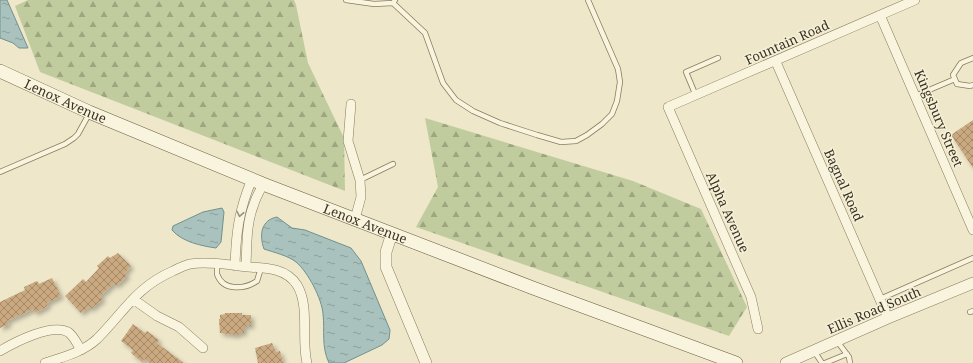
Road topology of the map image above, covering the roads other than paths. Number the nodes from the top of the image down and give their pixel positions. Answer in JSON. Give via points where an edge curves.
{"nodes":[{"id":1,"x":346,"y":0,"type":"edge"},
{"id":2,"x":588,"y":0,"type":"edge"},
{"id":3,"x":915,"y":0,"type":"edge"},
{"id":4,"x":394,"y":2,"type":"edge"},
{"id":5,"x":880,"y":15,"type":"junction"},
{"id":6,"x":718,"y":58,"type":"dead end"},
{"id":7,"x":973,"y":58,"type":"edge"},
{"id":8,"x":776,"y":62,"type":"junction"},
{"id":9,"x":0,"y":71,"type":"edge"},
{"id":10,"x":955,"y":79,"type":"junction"},
{"id":11,"x":973,"y":84,"type":"edge"},
{"id":12,"x":696,"y":96,"type":"junction"},
{"id":13,"x":916,"y":96,"type":"junction"},
{"id":14,"x":351,"y":104,"type":"dead end"},
{"id":15,"x":668,"y":108,"type":"joint"},
{"id":16,"x":89,"y":112,"type":"junction"},
{"id":17,"x":393,"y":164,"type":"dead end"},
{"id":18,"x":0,"y":172,"type":"edge"},
{"id":19,"x":360,"y":180,"type":"junction"},
{"id":20,"x":257,"y":182,"type":"junction"},
{"id":21,"x":355,"y":219,"type":"junction"},
{"id":22,"x":973,"y":230,"type":"edge"},
{"id":23,"x":392,"y":233,"type":"junction"},
{"id":24,"x":973,"y":258,"type":"edge"},
{"id":25,"x":217,"y":264,"type":"junction"},
{"id":26,"x":235,"y":266,"type":"junction"},
{"id":27,"x":246,"y":266,"type":"junction"},
{"id":28,"x":261,"y":268,"type":"junction"},
{"id":29,"x":973,"y":283,"type":"edge"},
{"id":30,"x":133,"y":299,"type":"junction"},
{"id":31,"x":880,"y":299,"type":"junction"},
{"id":32,"x":888,"y":318,"type":"junction"},
{"id":33,"x":758,"y":329,"type":"dead end"},
{"id":34,"x":837,"y":341,"type":"junction"},
{"id":35,"x":203,"y":348,"type":"dead end"},
{"id":36,"x":81,"y":350,"type":"junction"},
{"id":37,"x":0,"y":351,"type":"edge"},
{"id":38,"x":814,"y":351,"type":"junction"},
{"id":39,"x":847,"y":354,"type":"junction"},
{"id":40,"x":834,"y":361,"type":"edge"},
{"id":41,"x":45,"y":363,"type":"edge"},
{"id":42,"x":307,"y":363,"type":"edge"},
{"id":43,"x":426,"y":363,"type":"edge"},
{"id":44,"x":736,"y":363,"type":"edge"},
{"id":45,"x":786,"y":363,"type":"edge"},
{"id":46,"x":822,"y":363,"type":"edge"},
{"id":47,"x":825,"y":363,"type":"edge"},
{"id":48,"x":850,"y":363,"type":"edge"}],
"edges":[{"from":1,"to":4,"type":"lane","via":[[374,4]]},
{"from":2,"to":4,"type":"lane","via":[[618,69],[620,82],[617,101],[612,114],[587,135],[576,141],[561,142],[500,123],[456,100],[443,83],[425,32]]},
{"from":3,"to":5,"type":"street","name":"Fountain Road"},
{"from":5,"to":8,"type":"street","name":"Fountain Road"},
{"from":5,"to":13,"type":"street","name":"Kingsbury Street"},
{"from":6,"to":12,"type":"lane","via":[[686,72]]},
{"from":7,"to":10,"type":"lane","via":[[961,64],[953,75]]},
{"from":8,"to":12,"type":"street","name":"Fountain Road"},
{"from":8,"to":31,"type":"street","name":"Bagnal Road"},
{"from":9,"to":16,"type":"main road","name":"Lenox Avenue"},
{"from":10,"to":11,"type":"lane","via":[[956,84]]},
{"from":10,"to":13,"type":"lane"},
{"from":12,"to":15,"type":"street","name":"Fountain Road"},
{"from":13,"to":22,"type":"street","name":"Kingsbury Street"},
{"from":14,"to":19,"type":"street","via":[[348,141]]},
{"from":15,"to":33,"type":"street","name":"Alpha Avenue","via":[[751,297]]},
{"from":16,"to":18,"type":"lane","via":[[74,138]]},
{"from":16,"to":20,"type":"main road","name":"Lenox Avenue"},
{"from":17,"to":19,"type":"lane"},
{"from":19,"to":21,"type":"street","via":[[361,197]]},
{"from":20,"to":21,"type":"main road","name":"Lenox Avenue"},
{"from":20,"to":26,"type":"street","one_way":true,"via":[[244,198],[240,211]]},
{"from":20,"to":27,"type":"street","via":[[247,237]]},
{"from":21,"to":23,"type":"main road","name":"Lenox Avenue"},
{"from":23,"to":43,"type":"street","via":[[386,252],[386,267]]},
{"from":23,"to":44,"type":"main road","name":"Lenox Avenue","via":[[590,310]]},
{"from":24,"to":31,"type":"lane"},
{"from":25,"to":26,"type":"street"},
{"from":25,"to":28,"type":"lane","via":[[217,274],[223,282],[233,288],[243,288],[257,281]]},
{"from":25,"to":30,"type":"street","via":[[188,264],[153,282]]},
{"from":26,"to":27,"type":"street"},
{"from":27,"to":28,"type":"street"},
{"from":28,"to":42,"type":"street","via":[[278,270],[288,275],[302,297]]},
{"from":29,"to":32,"type":"street","name":"Ellis Road South"},
{"from":30,"to":35,"type":"street","via":[[157,316],[179,327]]},
{"from":30,"to":36,"type":"street","via":[[96,339]]},
{"from":31,"to":32,"type":"street","name":"Bagnal Road"},
{"from":32,"to":34,"type":"street","name":"Ellis Road South"},
{"from":34,"to":38,"type":"street","name":"Ellis Road South"},
{"from":34,"to":39,"type":"lane"},
{"from":36,"to":37,"type":"street","via":[[72,335],[53,330],[24,339]]},
{"from":36,"to":41,"type":"street"},
{"from":38,"to":45,"type":"street","name":"Ellis Road South"},
{"from":38,"to":46,"type":"lane"},
{"from":39,"to":40,"type":"lane"},
{"from":39,"to":48,"type":"lane"},
{"from":40,"to":47,"type":"lane"}]}
